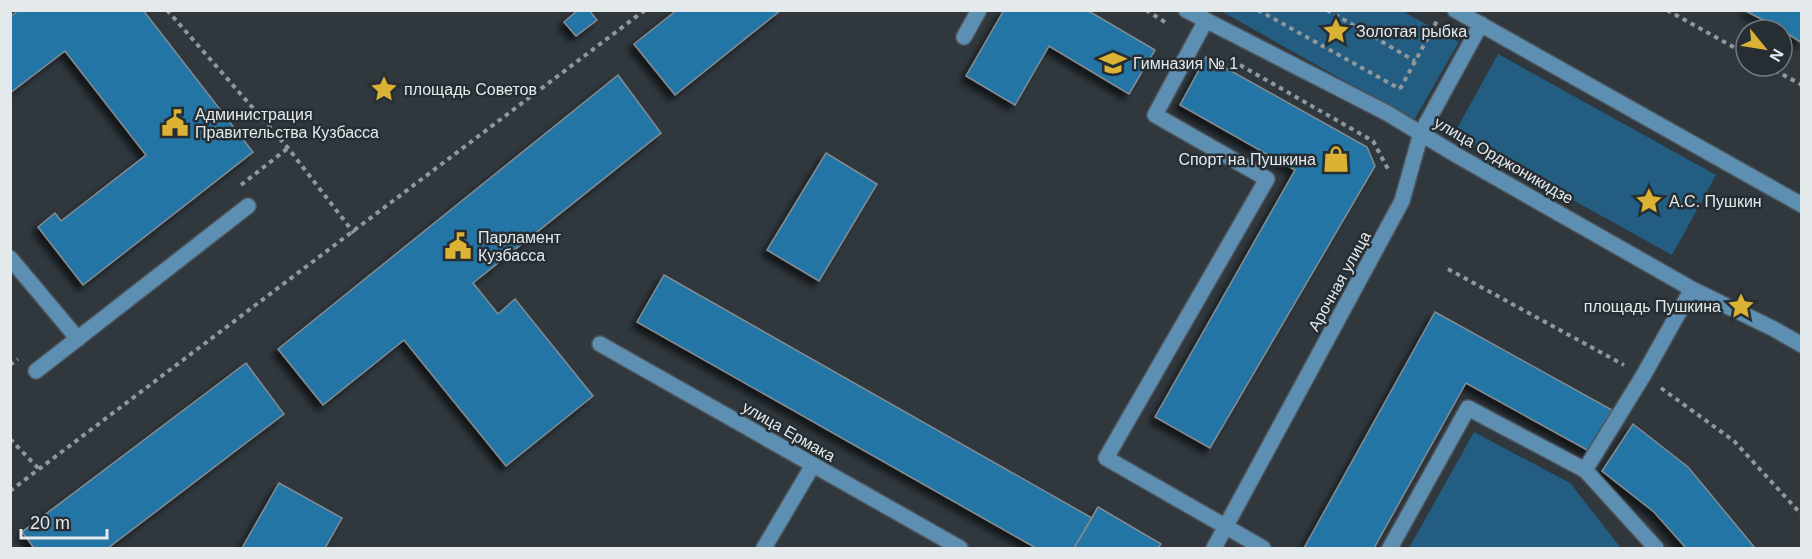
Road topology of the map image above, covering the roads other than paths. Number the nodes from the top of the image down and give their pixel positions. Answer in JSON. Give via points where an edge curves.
{"nodes":[{"id":1,"x":979,"y":10,"type":"edge"},
{"id":2,"x":1186,"y":10,"type":"edge"},
{"id":3,"x":1455,"y":10,"type":"edge"},
{"id":4,"x":1205,"y":22,"type":"junction"},
{"id":5,"x":1480,"y":24,"type":"junction"},
{"id":6,"x":964,"y":37,"type":"dead end"},
{"id":7,"x":1421,"y":133,"type":"junction"},
{"id":8,"x":1802,"y":205,"type":"edge"},
{"id":9,"x":248,"y":206,"type":"dead end"},
{"id":10,"x":10,"y":258,"type":"edge"},
{"id":11,"x":1692,"y":289,"type":"junction"},
{"id":12,"x":78,"y":339,"type":"junction"},
{"id":13,"x":600,"y":345,"type":"dead end"},
{"id":14,"x":1802,"y":345,"type":"edge"},
{"id":15,"x":36,"y":371,"type":"dead end"},
{"id":16,"x":813,"y":465,"type":"junction"},
{"id":17,"x":1585,"y":470,"type":"junction"},
{"id":18,"x":1225,"y":527,"type":"junction"},
{"id":19,"x":764,"y":549,"type":"edge"},
{"id":20,"x":960,"y":549,"type":"edge"},
{"id":21,"x":1214,"y":549,"type":"edge"},
{"id":22,"x":1263,"y":549,"type":"edge"},
{"id":23,"x":1390,"y":549,"type":"edge"},
{"id":24,"x":1656,"y":549,"type":"edge"}],
"edges":[{"from":1,"to":6,"type":"street"},
{"from":2,"to":4,"type":"street","name":"улица Орджоникидзе"},
{"from":3,"to":5,"type":"street"},
{"from":4,"to":7,"type":"street","name":"улица Орджоникидзе"},
{"from":4,"to":18,"type":"street","via":[[1155,115],[1267,179],[1106,458]]},
{"from":5,"to":7,"type":"street","name":"Арочная улица"},
{"from":5,"to":8,"type":"street"},
{"from":7,"to":11,"type":"street","name":"улица Орджоникидзе"},
{"from":7,"to":18,"type":"street","name":"Арочная улица","via":[[1402,201]]},
{"from":9,"to":12,"type":"street"},
{"from":10,"to":12,"type":"street"},
{"from":11,"to":14,"type":"street","name":"улица Орджоникидзе"},
{"from":11,"to":17,"type":"street"},
{"from":12,"to":15,"type":"street"},
{"from":13,"to":16,"type":"street","name":"улица Ермака"},
{"from":16,"to":19,"type":"street"},
{"from":16,"to":20,"type":"street","name":"улица Ермака"},
{"from":17,"to":23,"type":"street","via":[[1468,408]]},
{"from":17,"to":24,"type":"street"},
{"from":18,"to":21,"type":"street","name":"Арочная улица"},
{"from":18,"to":22,"type":"street"}]}
